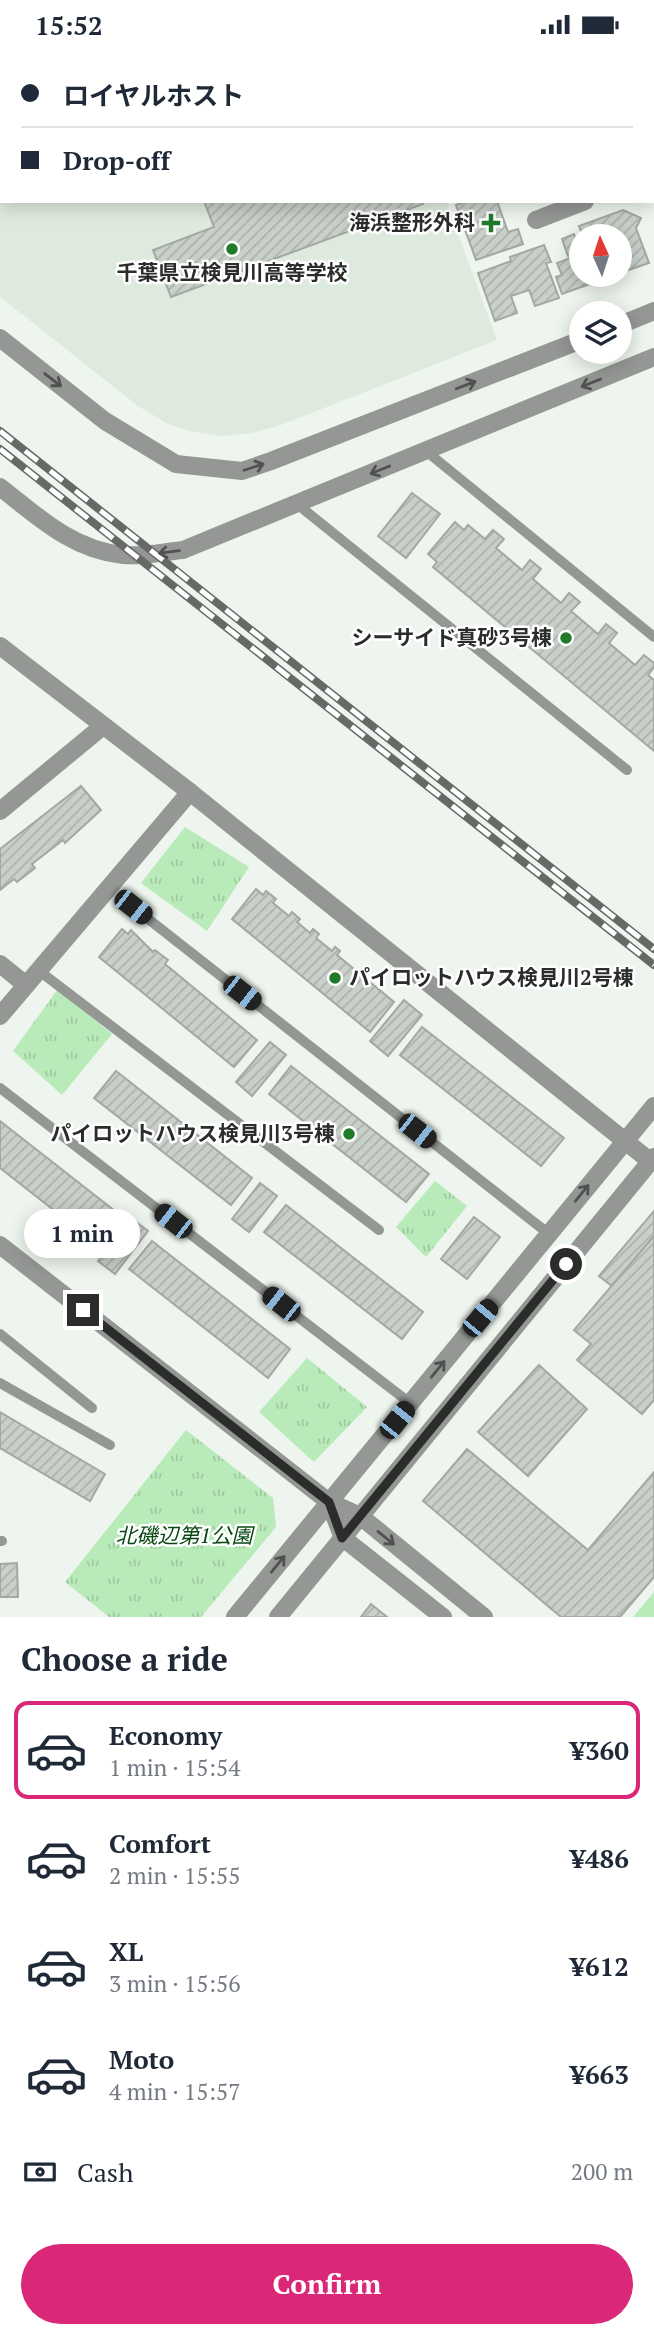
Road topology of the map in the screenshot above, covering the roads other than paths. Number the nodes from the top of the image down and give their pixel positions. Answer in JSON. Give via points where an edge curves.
{"nodes":[{"id":1,"x":580,"y":203,"type":"edge"},
{"id":2,"x":536,"y":220,"type":"dead end"},
{"id":3,"x":654,"y":311,"type":"edge"},
{"id":4,"x":632,"y":320,"type":"edge"},
{"id":5,"x":0,"y":338,"type":"edge"},
{"id":6,"x":569,"y":345,"type":"edge"},
{"id":7,"x":654,"y":358,"type":"edge"},
{"id":8,"x":426,"y":451,"type":"junction"},
{"id":9,"x":0,"y":487,"type":"edge"},
{"id":10,"x":297,"y":504,"type":"junction"},
{"id":11,"x":654,"y":637,"type":"edge"},
{"id":12,"x":0,"y":647,"type":"edge"},
{"id":13,"x":103,"y":726,"type":"junction"},
{"id":14,"x":627,"y":770,"type":"dead end"},
{"id":15,"x":190,"y":792,"type":"junction"},
{"id":16,"x":0,"y":810,"type":"edge"},
{"id":17,"x":133,"y":907,"type":"dead end"},
{"id":18,"x":0,"y":964,"type":"edge"},
{"id":19,"x":38,"y":970,"type":"junction"},
{"id":20,"x":26,"y":985,"type":"junction"},
{"id":21,"x":0,"y":1016,"type":"edge"},
{"id":22,"x":0,"y":1088,"type":"edge"},
{"id":23,"x":654,"y":1106,"type":"edge"},
{"id":24,"x":625,"y":1141,"type":"junction"},
{"id":25,"x":652,"y":1159,"type":"edge"},
{"id":26,"x":379,"y":1230,"type":"dead end"},
{"id":27,"x":549,"y":1234,"type":"junction"},
{"id":28,"x":0,"y":1245,"type":"edge"},
{"id":29,"x":0,"y":1334,"type":"edge"},
{"id":30,"x":0,"y":1383,"type":"edge"},
{"id":31,"x":410,"y":1403,"type":"junction"},
{"id":32,"x":92,"y":1409,"type":"dead end"},
{"id":33,"x":110,"y":1445,"type":"dead end"},
{"id":34,"x":329,"y":1502,"type":"junction"},
{"id":35,"x":360,"y":1516,"type":"junction"},
{"id":36,"x":342,"y":1538,"type":"junction"},
{"id":37,"x":439,"y":1616,"type":"edge"},
{"id":38,"x":235,"y":1617,"type":"edge"},
{"id":39,"x":278,"y":1617,"type":"edge"},
{"id":40,"x":484,"y":1617,"type":"edge"}],
"edges":[{"from":1,"to":2,"type":"street"},
{"from":3,"to":4,"type":"street"},
{"from":5,"to":6,"type":"street","one_way":true,"via":[[105,421],[176,464],[242,471]]},
{"from":7,"to":8,"type":"street","one_way":true},
{"from":8,"to":10,"type":"street","one_way":true},
{"from":8,"to":11,"type":"lane"},
{"from":10,"to":9,"type":"street","one_way":true,"via":[[183,550],[123,555],[60,534]]},
{"from":10,"to":14,"type":"lane"},
{"from":12,"to":13,"type":"street"},
{"from":13,"to":15,"type":"street"},
{"from":13,"to":16,"type":"street"},
{"from":15,"to":19,"type":"street"},
{"from":15,"to":24,"type":"street"},
{"from":17,"to":27,"type":"lane"},
{"from":18,"to":20,"type":"street"},
{"from":19,"to":20,"type":"street"},
{"from":19,"to":26,"type":"lane"},
{"from":20,"to":21,"type":"street"},
{"from":22,"to":31,"type":"lane"},
{"from":23,"to":24,"type":"street"},
{"from":24,"to":25,"type":"street"},
{"from":27,"to":24,"type":"street","one_way":true},
{"from":25,"to":35,"type":"street"},
{"from":31,"to":27,"type":"street","one_way":true},
{"from":28,"to":34,"type":"street"},
{"from":29,"to":32,"type":"lane"},
{"from":30,"to":33,"type":"lane"},
{"from":31,"to":34,"type":"street"},
{"from":34,"to":35,"type":"street"},
{"from":34,"to":36,"type":"street"},
{"from":38,"to":34,"type":"street","one_way":true},
{"from":35,"to":36,"type":"street"},
{"from":35,"to":40,"type":"street","one_way":true},
{"from":36,"to":37,"type":"street"},
{"from":36,"to":39,"type":"street"}]}
